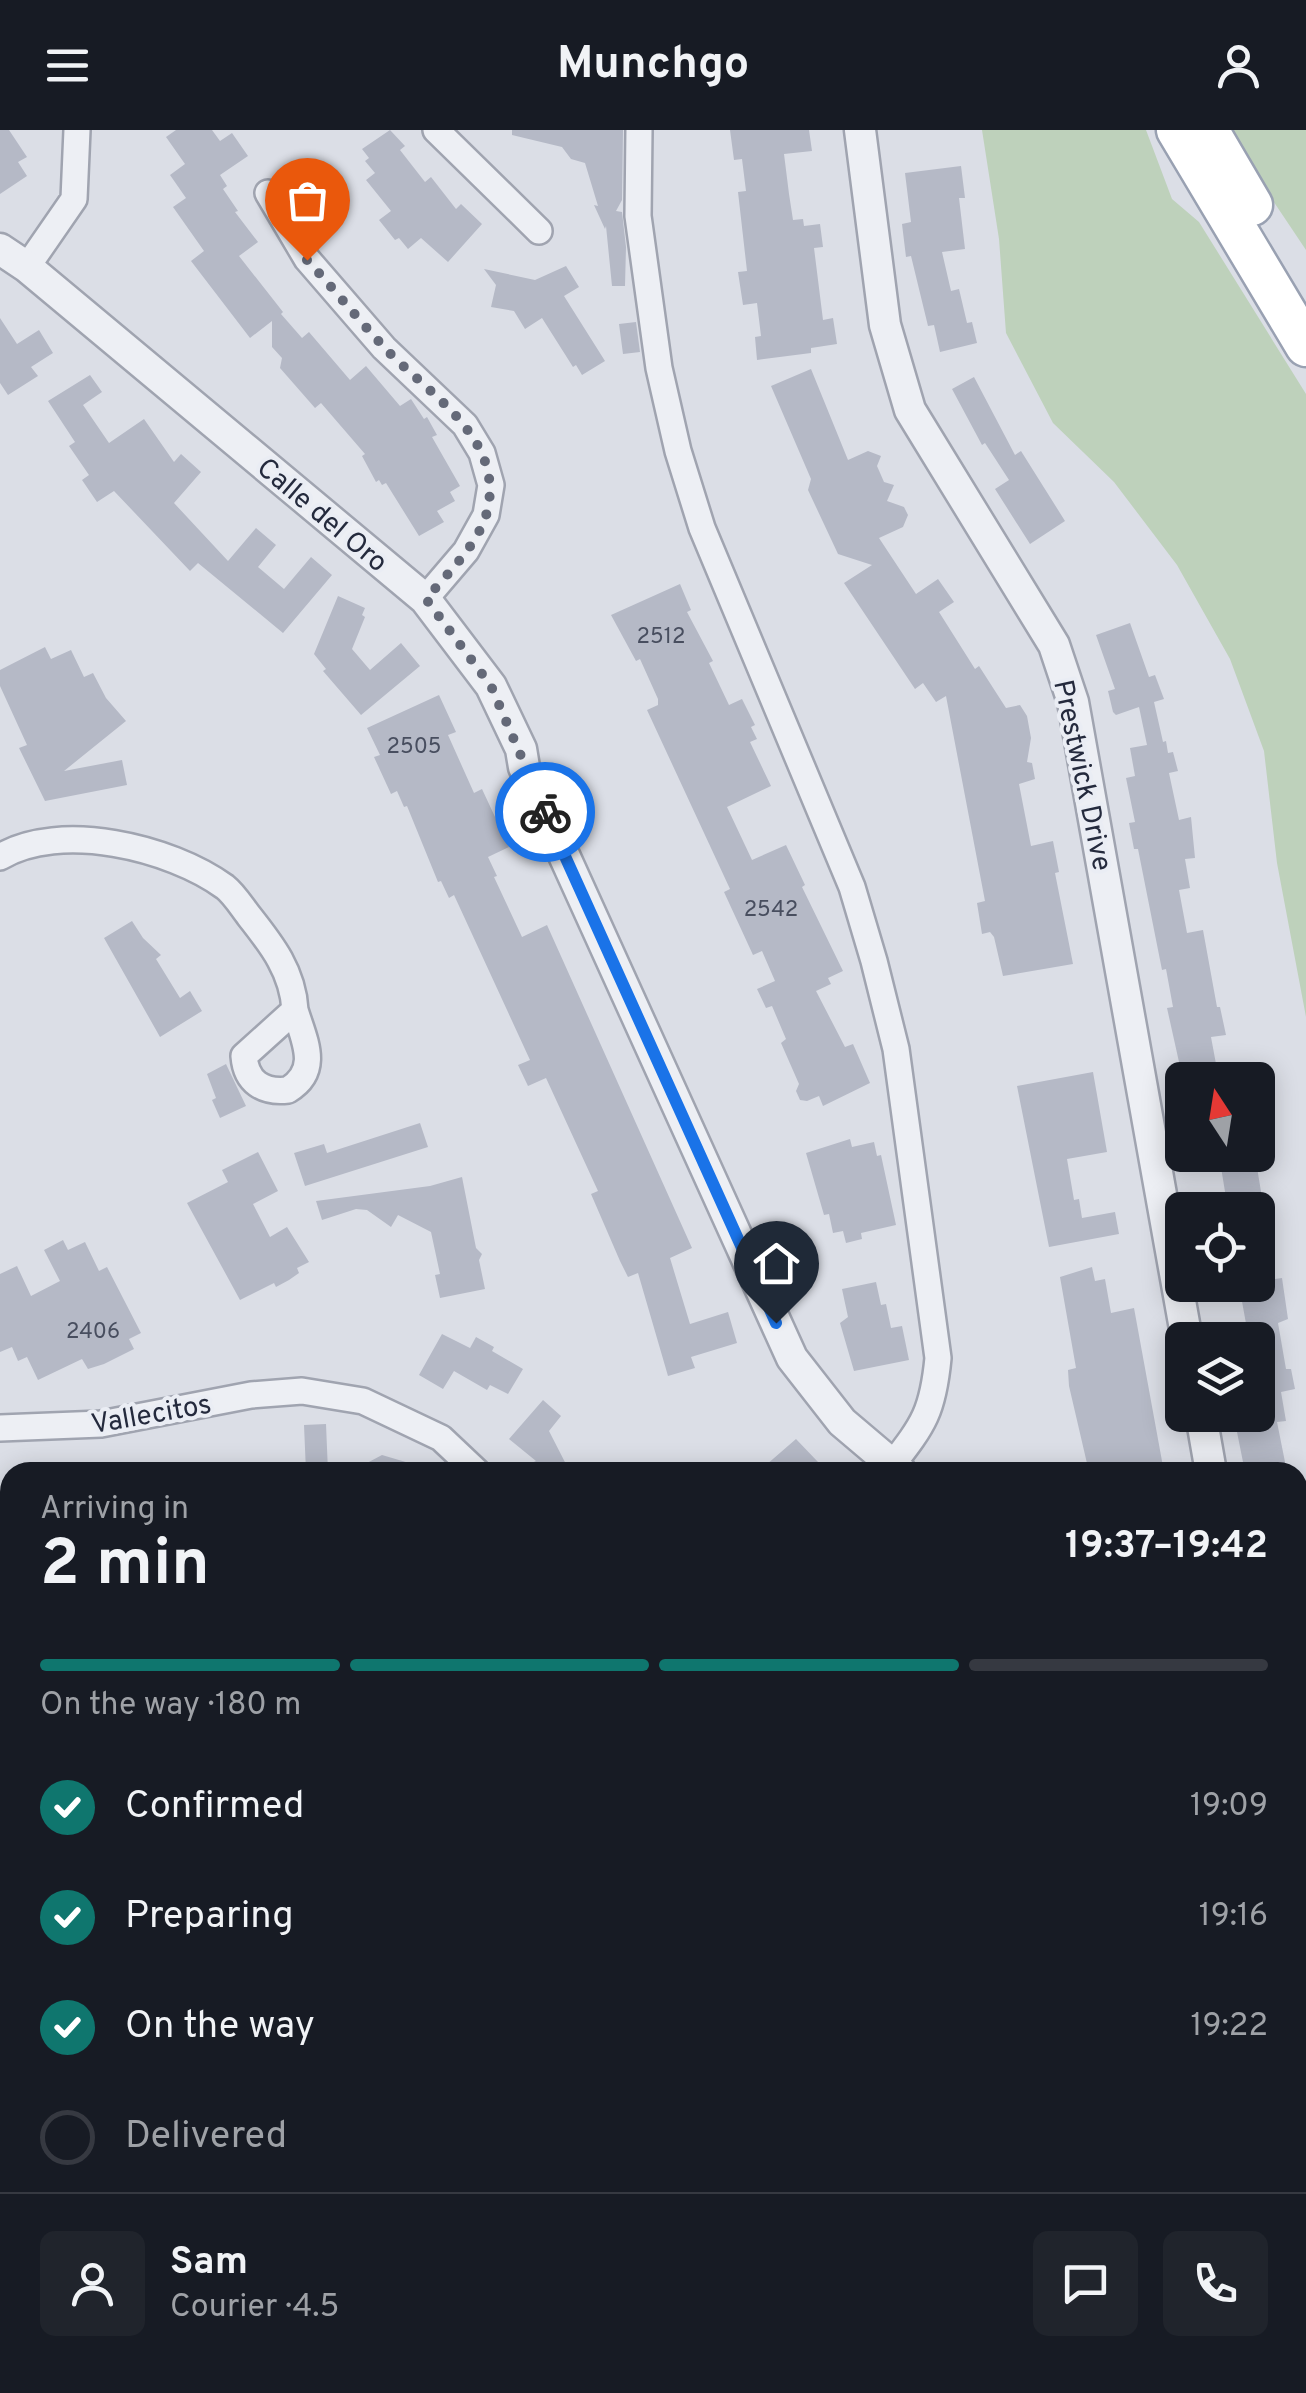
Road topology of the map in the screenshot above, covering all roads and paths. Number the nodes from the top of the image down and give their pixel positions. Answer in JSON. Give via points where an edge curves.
{"nodes":[{"id":1,"x":77,"y":130,"type":"edge"},
{"id":2,"x":436,"y":130,"type":"edge"},
{"id":3,"x":639,"y":130,"type":"edge"},
{"id":4,"x":860,"y":130,"type":"edge"},
{"id":5,"x":1177,"y":130,"type":"edge"},
{"id":6,"x":1208,"y":130,"type":"edge"},
{"id":7,"x":268,"y":193,"type":"dead end"},
{"id":8,"x":539,"y":231,"type":"dead end"},
{"id":9,"x":0,"y":249,"type":"edge"},
{"id":10,"x":27,"y":268,"type":"junction"},
{"id":11,"x":1306,"y":294,"type":"edge"},
{"id":12,"x":1306,"y":346,"type":"edge"},
{"id":13,"x":426,"y":599,"type":"junction"},
{"id":14,"x":0,"y":856,"type":"edge"},
{"id":15,"x":295,"y":1010,"type":"dead end"},
{"id":16,"x":1185,"y":1322,"type":"edge"},
{"id":17,"x":0,"y":1428,"type":"edge"},
{"id":18,"x":1204,"y":1432,"type":"edge"},
{"id":19,"x":466,"y":1462,"type":"edge"},
{"id":20,"x":888,"y":1462,"type":"edge"},
{"id":21,"x":900,"y":1462,"type":"edge"},
{"id":22,"x":1209,"y":1462,"type":"edge"}],
"edges":[{"from":1,"to":10,"type":"street","via":[[74,198]]},
{"from":2,"to":8,"type":"street"},
{"from":3,"to":21,"type":"street","via":[[638,216],[678,452],[702,528],[852,887],[896,1049],[938,1358],[926,1422]]},
{"from":4,"to":16,"type":"street","name":"Prestwick Drive","via":[[884,325],[910,410],[1054,645],[1073,702]]},
{"from":5,"to":12,"type":"main road"},
{"from":6,"to":11,"type":"main road"},
{"from":7,"to":13,"type":"street","via":[[307,260],[384,348],[465,425],[482,453],[491,485],[486,515]]},
{"from":9,"to":10,"type":"street","name":"Calle del Oro"},
{"from":10,"to":13,"type":"street","name":"Calle del Oro"},
{"from":13,"to":20,"type":"street","name":"Calle del Oro","via":[[491,686],[792,1358],[842,1422]]},
{"from":14,"to":15,"type":"street","via":[[48,840],[126,845],[173,859],[227,888],[279,954]]},
{"from":17,"to":19,"type":"street","name":"Vallecitos","via":[[102,1424],[302,1391],[363,1401],[441,1438]]},
{"from":18,"to":22,"type":"street"}]}
